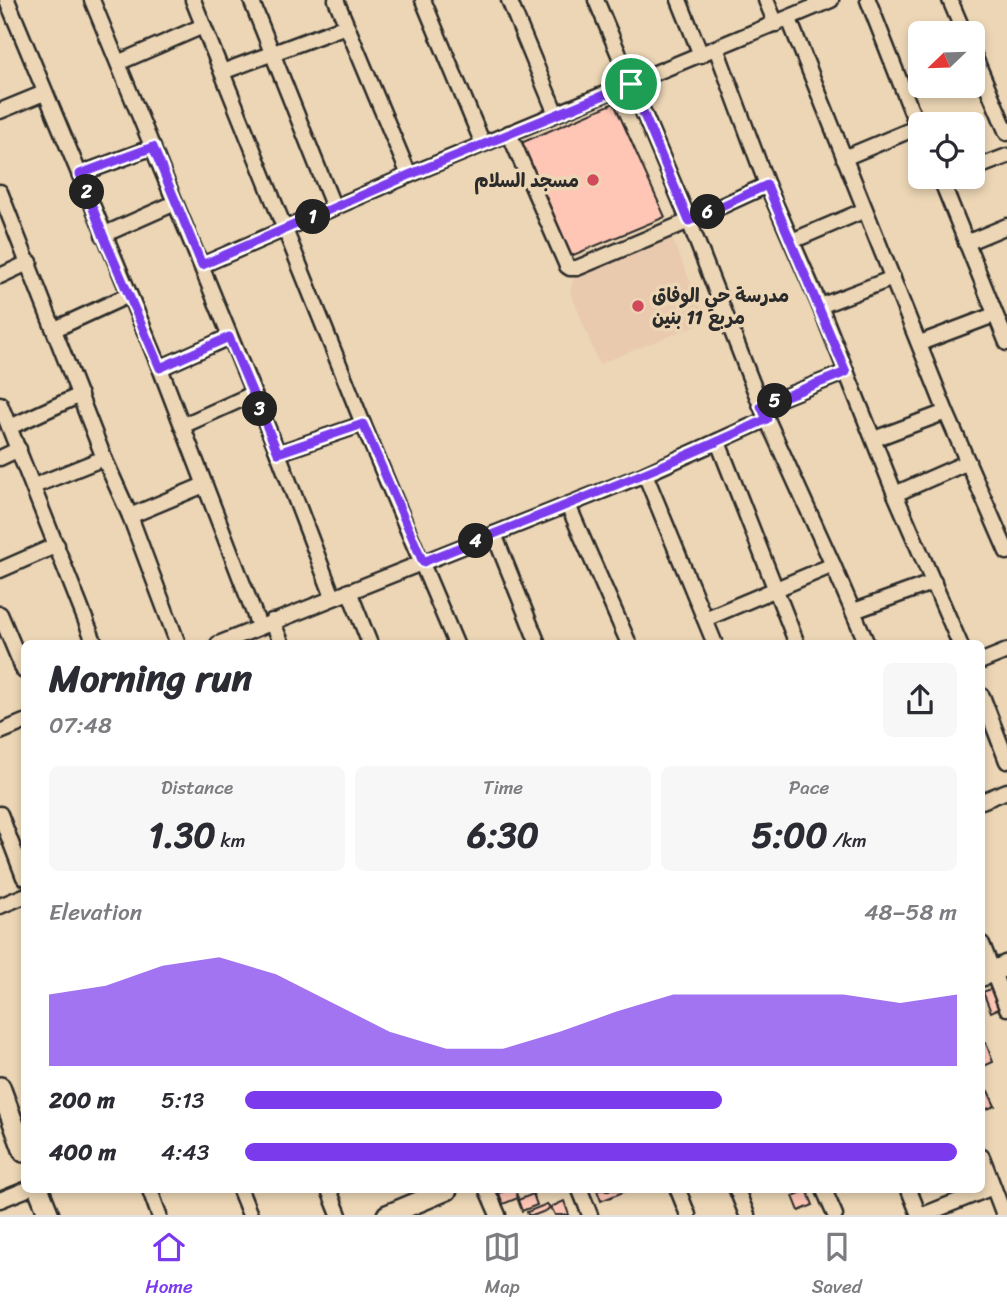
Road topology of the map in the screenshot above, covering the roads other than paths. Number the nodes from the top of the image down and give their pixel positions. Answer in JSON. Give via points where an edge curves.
{"nodes":[{"id":1,"x":7,"y":0,"type":"edge"},
{"id":2,"x":93,"y":0,"type":"edge"},
{"id":3,"x":193,"y":0,"type":"edge"},
{"id":4,"x":251,"y":0,"type":"edge"},
{"id":5,"x":336,"y":0,"type":"edge"},
{"id":6,"x":423,"y":0,"type":"edge"},
{"id":7,"x":509,"y":0,"type":"edge"},
{"id":8,"x":596,"y":0,"type":"edge"},
{"id":9,"x":679,"y":0,"type":"edge"},
{"id":10,"x":766,"y":0,"type":"edge"},
{"id":11,"x":831,"y":0,"type":"edge"},
{"id":12,"x":868,"y":0,"type":"edge"},
{"id":13,"x":950,"y":0,"type":"edge"},
{"id":14,"x":782,"y":21,"type":"junction"},
{"id":15,"x":959,"y":21,"type":"edge"},
{"id":16,"x":204,"y":26,"type":"junction"},
{"id":17,"x":346,"y":26,"type":"junction"},
{"id":18,"x":716,"y":48,"type":"junction"},
{"id":19,"x":273,"y":53,"type":"junction"},
{"id":20,"x":701,"y":55,"type":"junction"},
{"id":21,"x":120,"y":62,"type":"junction"},
{"id":22,"x":222,"y":72,"type":"junction"},
{"id":23,"x":985,"y":81,"type":"edge"},
{"id":24,"x":631,"y":84,"type":"junction"},
{"id":25,"x":44,"y":93,"type":"junction"},
{"id":26,"x":0,"y":111,"type":"edge"},
{"id":27,"x":912,"y":112,"type":"edge"},
{"id":28,"x":555,"y":114,"type":"junction"},
{"id":29,"x":1007,"y":132,"type":"edge"},
{"id":30,"x":509,"y":133,"type":"junction"},
{"id":31,"x":908,"y":134,"type":"edge"},
{"id":32,"x":483,"y":144,"type":"junction"},
{"id":33,"x":153,"y":147,"type":"junction"},
{"id":34,"x":1007,"y":156,"type":"edge"},
{"id":35,"x":844,"y":158,"type":"junction"},
{"id":36,"x":985,"y":164,"type":"edge"},
{"id":37,"x":80,"y":174,"type":"junction"},
{"id":38,"x":409,"y":175,"type":"junction"},
{"id":39,"x":767,"y":185,"type":"junction"},
{"id":40,"x":949,"y":189,"type":"edge"},
{"id":41,"x":0,"y":192,"type":"edge"},
{"id":42,"x":175,"y":203,"type":"junction"},
{"id":43,"x":334,"y":208,"type":"junction"},
{"id":44,"x":865,"y":210,"type":"junction"},
{"id":45,"x":689,"y":221,"type":"junction"},
{"id":46,"x":1007,"y":226,"type":"edge"},
{"id":47,"x":286,"y":229,"type":"junction"},
{"id":48,"x":103,"y":235,"type":"junction"},
{"id":49,"x":792,"y":241,"type":"junction"},
{"id":50,"x":966,"y":243,"type":"junction"},
{"id":51,"x":30,"y":262,"type":"junction"},
{"id":52,"x":202,"y":265,"type":"junction"},
{"id":53,"x":0,"y":276,"type":"edge"},
{"id":54,"x":893,"y":278,"type":"junction"},
{"id":55,"x":129,"y":295,"type":"junction"},
{"id":56,"x":820,"y":306,"type":"junction"},
{"id":57,"x":994,"y":315,"type":"junction"},
{"id":58,"x":55,"y":330,"type":"junction"},
{"id":59,"x":229,"y":337,"type":"junction"},
{"id":60,"x":920,"y":343,"type":"junction"},
{"id":61,"x":1007,"y":343,"type":"edge"},
{"id":62,"x":160,"y":368,"type":"junction"},
{"id":63,"x":846,"y":372,"type":"junction"},
{"id":64,"x":253,"y":394,"type":"junction"},
{"id":65,"x":80,"y":396,"type":"junction"},
{"id":66,"x":0,"y":404,"type":"edge"},
{"id":67,"x":946,"y":412,"type":"junction"},
{"id":68,"x":764,"y":413,"type":"junction"},
{"id":69,"x":363,"y":424,"type":"junction"},
{"id":70,"x":182,"y":426,"type":"junction"},
{"id":71,"x":10,"y":427,"type":"junction"},
{"id":72,"x":873,"y":439,"type":"junction"},
{"id":73,"x":718,"y":442,"type":"junction"},
{"id":74,"x":19,"y":449,"type":"junction"},
{"id":75,"x":278,"y":453,"type":"junction"},
{"id":76,"x":0,"y":458,"type":"edge"},
{"id":77,"x":104,"y":458,"type":"junction"},
{"id":78,"x":968,"y":462,"type":"junction"},
{"id":79,"x":645,"y":474,"type":"junction"},
{"id":80,"x":204,"y":485,"type":"junction"},
{"id":81,"x":34,"y":486,"type":"junction"},
{"id":82,"x":895,"y":494,"type":"junction"},
{"id":83,"x":569,"y":505,"type":"junction"},
{"id":84,"x":130,"y":516,"type":"junction"},
{"id":85,"x":494,"y":534,"type":"junction"},
{"id":86,"x":57,"y":545,"type":"junction"},
{"id":87,"x":1007,"y":552,"type":"edge"},
{"id":88,"x":423,"y":562,"type":"junction"},
{"id":89,"x":834,"y":565,"type":"junction"},
{"id":90,"x":0,"y":570,"type":"edge"},
{"id":91,"x":934,"y":582,"type":"junction"},
{"id":92,"x":775,"y":590,"type":"junction"},
{"id":93,"x":349,"y":591,"type":"junction"},
{"id":94,"x":333,"y":597,"type":"junction"},
{"id":95,"x":854,"y":611,"type":"junction"},
{"id":96,"x":0,"y":614,"type":"edge"},
{"id":97,"x":705,"y":619,"type":"junction"},
{"id":98,"x":265,"y":624,"type":"junction"},
{"id":99,"x":93,"y":640,"type":"edge"},
{"id":100,"x":176,"y":640,"type":"edge"},
{"id":101,"x":227,"y":640,"type":"edge"},
{"id":102,"x":279,"y":640,"type":"edge"},
{"id":103,"x":368,"y":640,"type":"edge"},
{"id":104,"x":454,"y":640,"type":"edge"},
{"id":105,"x":536,"y":640,"type":"edge"},
{"id":106,"x":627,"y":640,"type":"edge"},
{"id":107,"x":713,"y":640,"type":"edge"},
{"id":108,"x":795,"y":640,"type":"edge"},
{"id":109,"x":865,"y":640,"type":"edge"},
{"id":110,"x":958,"y":640,"type":"edge"},
{"id":111,"x":1007,"y":651,"type":"edge"},
{"id":112,"x":985,"y":660,"type":"edge"},
{"id":113,"x":21,"y":664,"type":"edge"},
{"id":114,"x":985,"y":701,"type":"edge"},
{"id":115,"x":21,"y":723,"type":"edge"},
{"id":116,"x":1001,"y":729,"type":"edge"},
{"id":117,"x":0,"y":732,"type":"edge"},
{"id":118,"x":1007,"y":761,"type":"edge"},
{"id":119,"x":1007,"y":790,"type":"edge"},
{"id":120,"x":985,"y":800,"type":"edge"},
{"id":121,"x":0,"y":814,"type":"edge"},
{"id":122,"x":21,"y":869,"type":"edge"},
{"id":123,"x":21,"y":897,"type":"edge"},
{"id":124,"x":0,"y":906,"type":"edge"},
{"id":125,"x":985,"y":951,"type":"edge"},
{"id":126,"x":994,"y":971,"type":"edge"},
{"id":127,"x":1007,"y":1008,"type":"edge"},
{"id":128,"x":0,"y":1087,"type":"edge"},
{"id":129,"x":21,"y":1140,"type":"edge"},
{"id":130,"x":985,"y":1165,"type":"edge"},
{"id":131,"x":993,"y":1187,"type":"junction"},
{"id":132,"x":985,"y":1190,"type":"edge"},
{"id":133,"x":21,"y":1191,"type":"edge"},
{"id":134,"x":40,"y":1193,"type":"edge"},
{"id":135,"x":150,"y":1193,"type":"edge"},
{"id":136,"x":241,"y":1193,"type":"edge"},
{"id":137,"x":330,"y":1193,"type":"edge"},
{"id":138,"x":439,"y":1193,"type":"edge"},
{"id":139,"x":488,"y":1193,"type":"edge"},
{"id":140,"x":581,"y":1193,"type":"edge"},
{"id":141,"x":679,"y":1193,"type":"edge"},
{"id":142,"x":738,"y":1193,"type":"edge"},
{"id":143,"x":825,"y":1193,"type":"edge"},
{"id":144,"x":910,"y":1193,"type":"edge"},
{"id":145,"x":978,"y":1193,"type":"edge"},
{"id":146,"x":0,"y":1200,"type":"edge"},
{"id":147,"x":416,"y":1202,"type":"edge"},
{"id":148,"x":50,"y":1215,"type":"edge"},
{"id":149,"x":159,"y":1215,"type":"edge"},
{"id":150,"x":250,"y":1215,"type":"edge"},
{"id":151,"x":339,"y":1215,"type":"edge"},
{"id":152,"x":387,"y":1215,"type":"edge"},
{"id":153,"x":498,"y":1215,"type":"edge"},
{"id":154,"x":590,"y":1215,"type":"edge"},
{"id":155,"x":688,"y":1215,"type":"edge"},
{"id":156,"x":747,"y":1215,"type":"edge"},
{"id":157,"x":835,"y":1215,"type":"edge"},
{"id":158,"x":921,"y":1215,"type":"edge"},
{"id":159,"x":1004,"y":1215,"type":"edge"}],
"edges":[{"from":1,"to":25,"type":"street"},
{"from":2,"to":21,"type":"street"},
{"from":3,"to":16,"type":"street"},
{"from":4,"to":19,"type":"street"},
{"from":5,"to":17,"type":"street"},
{"from":6,"to":32,"type":"street"},
{"from":7,"to":28,"type":"street"},
{"from":8,"to":24,"type":"street"},
{"from":9,"to":20,"type":"street"},
{"from":10,"to":14,"type":"street"},
{"from":11,"to":14,"type":"street"},
{"from":12,"to":27,"type":"street"},
{"from":13,"to":15,"type":"street"},
{"from":14,"to":18,"type":"street"},
{"from":14,"to":35,"type":"street"},
{"from":16,"to":21,"type":"street"},
{"from":16,"to":22,"type":"street"},
{"from":17,"to":19,"type":"street"},
{"from":17,"to":38,"type":"street"},
{"from":18,"to":20,"type":"street"},
{"from":18,"to":39,"type":"street"},
{"from":19,"to":22,"type":"street"},
{"from":19,"to":43,"type":"street"},
{"from":20,"to":24,"type":"street"},
{"from":21,"to":33,"type":"street"},
{"from":22,"to":47,"type":"street"},
{"from":23,"to":29,"type":"street"},
{"from":24,"to":28,"type":"street"},
{"from":24,"to":45,"type":"street"},
{"from":25,"to":26,"type":"street"},
{"from":25,"to":37,"type":"street"},
{"from":28,"to":30,"type":"street"},
{"from":30,"to":32,"type":"street"},
{"from":30,"to":45,"type":"street","via":[[570,268]]},
{"from":31,"to":35,"type":"street"},
{"from":32,"to":38,"type":"street"},
{"from":33,"to":37,"type":"street"},
{"from":33,"to":42,"type":"street"},
{"from":34,"to":36,"type":"street"},
{"from":35,"to":44,"type":"street"},
{"from":37,"to":48,"type":"street"},
{"from":38,"to":43,"type":"street"},
{"from":39,"to":45,"type":"street"},
{"from":39,"to":49,"type":"street"},
{"from":40,"to":50,"type":"street"},
{"from":41,"to":51,"type":"street"},
{"from":42,"to":48,"type":"street"},
{"from":42,"to":52,"type":"street"},
{"from":43,"to":47,"type":"street"},
{"from":44,"to":49,"type":"street"},
{"from":44,"to":54,"type":"street"},
{"from":45,"to":68,"type":"street"},
{"from":46,"to":50,"type":"street"},
{"from":47,"to":52,"type":"street"},
{"from":47,"to":69,"type":"street"},
{"from":48,"to":55,"type":"street"},
{"from":49,"to":56,"type":"street"},
{"from":50,"to":57,"type":"street"},
{"from":51,"to":53,"type":"street"},
{"from":51,"to":58,"type":"street"},
{"from":52,"to":59,"type":"street"},
{"from":54,"to":56,"type":"street"},
{"from":54,"to":60,"type":"street"},
{"from":55,"to":58,"type":"street"},
{"from":55,"to":62,"type":"street"},
{"from":56,"to":63,"type":"street"},
{"from":57,"to":60,"type":"street"},
{"from":57,"to":61,"type":"street"},
{"from":58,"to":65,"type":"street"},
{"from":59,"to":62,"type":"street"},
{"from":59,"to":64,"type":"street"},
{"from":60,"to":67,"type":"street"},
{"from":62,"to":70,"type":"street"},
{"from":63,"to":68,"type":"street"},
{"from":63,"to":72,"type":"street"},
{"from":64,"to":70,"type":"street"},
{"from":64,"to":75,"type":"street"},
{"from":65,"to":71,"type":"street"},
{"from":65,"to":77,"type":"street"},
{"from":66,"to":71,"type":"street"},
{"from":67,"to":72,"type":"street"},
{"from":67,"to":78,"type":"street"},
{"from":68,"to":73,"type":"street"},
{"from":68,"to":89,"type":"street"},
{"from":69,"to":75,"type":"street"},
{"from":69,"to":88,"type":"street"},
{"from":70,"to":80,"type":"street"},
{"from":71,"to":74,"type":"street"},
{"from":72,"to":82,"type":"street"},
{"from":73,"to":79,"type":"street"},
{"from":73,"to":92,"type":"street"},
{"from":74,"to":76,"type":"street"},
{"from":74,"to":81,"type":"street"},
{"from":75,"to":94,"type":"street"},
{"from":77,"to":81,"type":"street"},
{"from":77,"to":84,"type":"street"},
{"from":78,"to":82,"type":"street"},
{"from":78,"to":87,"type":"street"},
{"from":79,"to":83,"type":"street"},
{"from":79,"to":97,"type":"street"},
{"from":80,"to":84,"type":"street"},
{"from":80,"to":98,"type":"street"},
{"from":81,"to":86,"type":"street"},
{"from":82,"to":91,"type":"street"},
{"from":83,"to":85,"type":"street"},
{"from":83,"to":106,"type":"street"},
{"from":84,"to":100,"type":"street"},
{"from":85,"to":88,"type":"street"},
{"from":85,"to":105,"type":"street"},
{"from":86,"to":90,"type":"street"},
{"from":86,"to":99,"type":"street"},
{"from":88,"to":93,"type":"street"},
{"from":88,"to":104,"type":"street"},
{"from":89,"to":92,"type":"street"},
{"from":89,"to":95,"type":"street"},
{"from":91,"to":95,"type":"street"},
{"from":91,"to":110,"type":"street"},
{"from":92,"to":97,"type":"street"},
{"from":92,"to":108,"type":"street"},
{"from":93,"to":94,"type":"street"},
{"from":93,"to":103,"type":"street"},
{"from":94,"to":98,"type":"street"},
{"from":95,"to":109,"type":"street"},
{"from":96,"to":113,"type":"street"},
{"from":97,"to":107,"type":"street"},
{"from":98,"to":101,"type":"street"},
{"from":98,"to":102,"type":"street"},
{"from":111,"to":112,"type":"street"},
{"from":114,"to":116,"type":"street"},
{"from":115,"to":117,"type":"street"},
{"from":116,"to":118,"type":"street"},
{"from":119,"to":120,"type":"street"},
{"from":121,"to":122,"type":"street"},
{"from":123,"to":124,"type":"street"},
{"from":125,"to":126,"type":"street"},
{"from":126,"to":127,"type":"street"},
{"from":128,"to":129,"type":"street"},
{"from":130,"to":131,"type":"street"},
{"from":131,"to":132,"type":"street"},
{"from":131,"to":159,"type":"street"},
{"from":133,"to":146,"type":"street"},
{"from":134,"to":148,"type":"street"},
{"from":135,"to":149,"type":"street"},
{"from":136,"to":150,"type":"street"},
{"from":137,"to":151,"type":"street"},
{"from":138,"to":147,"type":"street"},
{"from":139,"to":153,"type":"street"},
{"from":140,"to":154,"type":"street"},
{"from":141,"to":155,"type":"street"},
{"from":142,"to":156,"type":"street"},
{"from":143,"to":157,"type":"street"},
{"from":144,"to":158,"type":"street"},
{"from":145,"to":158,"type":"street"},
{"from":147,"to":152,"type":"street"}]}
